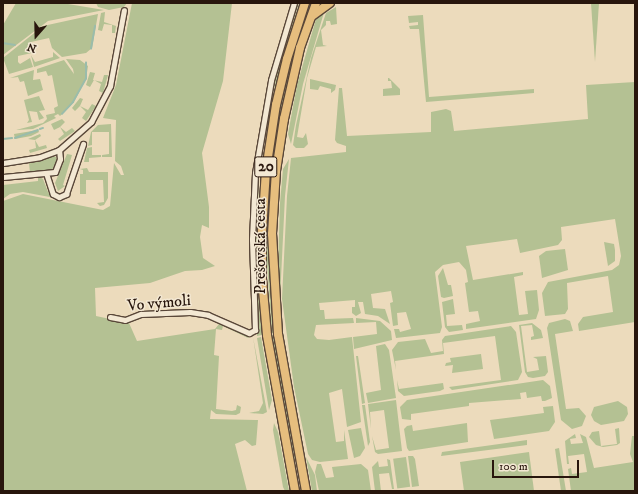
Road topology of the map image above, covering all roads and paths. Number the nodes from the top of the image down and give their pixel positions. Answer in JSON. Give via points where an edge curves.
{"nodes":[{"id":1,"x":294,"y":3,"type":"edge"},
{"id":2,"x":306,"y":3,"type":"edge"},
{"id":3,"x":316,"y":3,"type":"edge"},
{"id":4,"x":330,"y":3,"type":"edge"},
{"id":5,"x":124,"y":10,"type":"dead end"},
{"id":6,"x":310,"y":18,"type":"junction"},
{"id":7,"x":83,"y":144,"type":"dead end"},
{"id":8,"x":59,"y":150,"type":"junction"},
{"id":9,"x":3,"y":163,"type":"edge"},
{"id":10,"x":46,"y":173,"type":"junction"},
{"id":11,"x":3,"y":177,"type":"edge"},
{"id":12,"x":110,"y":317,"type":"dead end"},
{"id":13,"x":254,"y":331,"type":"joint"},
{"id":14,"x":295,"y":491,"type":"edge"},
{"id":15,"x":306,"y":491,"type":"edge"}],
"edges":[{"from":1,"to":13,"type":"street","name":"Prešovská cesta","via":[[271,80],[257,158],[252,231]]},
{"from":2,"to":14,"type":"highway","name":"Prešovská cesta","number":"20","via":[[287,59],[274,113],[266,170],[262,232],[262,279],[268,335]]},
{"from":3,"to":6,"type":"highway","name":"Prešovská cesta","number":"20"},
{"from":4,"to":6,"type":"highway"},
{"from":5,"to":8,"type":"street","via":[[106,97],[91,122]]},
{"from":6,"to":15,"type":"highway","name":"Prešovská cesta","number":"20","via":[[296,63],[282,125],[272,234],[278,334]]},
{"from":7,"to":10,"type":"street","via":[[66,194],[54,194]]},
{"from":8,"to":9,"type":"street","via":[[40,157]]},
{"from":8,"to":10,"type":"street","via":[[61,156],[57,170]]},
{"from":10,"to":11,"type":"street"},
{"from":12,"to":13,"type":"street","name":"Vo výmoli","via":[[125,320],[141,314],[190,312],[208,315],[249,333]]}]}
